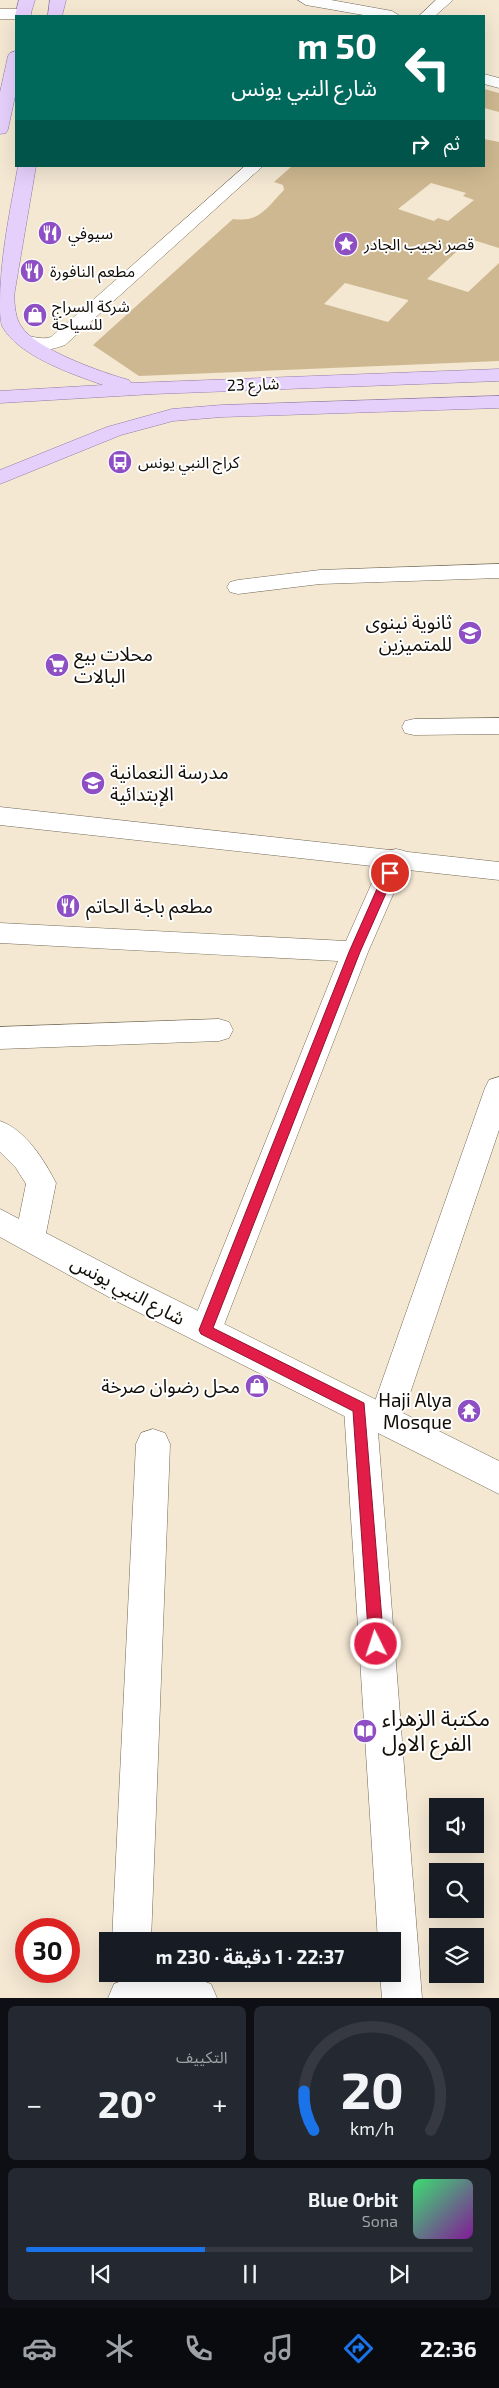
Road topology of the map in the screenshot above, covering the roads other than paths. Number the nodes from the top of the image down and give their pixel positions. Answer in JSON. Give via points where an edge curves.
{"nodes":[{"id":1,"x":58,"y":0,"type":"edge"},
{"id":2,"x":306,"y":0,"type":"edge"},
{"id":3,"x":445,"y":0,"type":"edge"},
{"id":4,"x":25,"y":10,"type":"edge"},
{"id":5,"x":0,"y":14,"type":"edge"},
{"id":6,"x":55,"y":15,"type":"edge"},
{"id":7,"x":387,"y":15,"type":"edge"},
{"id":8,"x":427,"y":15,"type":"edge"},
{"id":9,"x":15,"y":61,"type":"edge"},
{"id":10,"x":485,"y":79,"type":"edge"},
{"id":11,"x":499,"y":83,"type":"edge"},
{"id":12,"x":0,"y":130,"type":"edge"},
{"id":13,"x":27,"y":167,"type":"edge"},
{"id":14,"x":254,"y":167,"type":"edge"},
{"id":15,"x":27,"y":342,"type":"junction"},
{"id":16,"x":499,"y":375,"type":"edge"},
{"id":17,"x":153,"y":388,"type":"junction"},
{"id":18,"x":4,"y":397,"type":"edge"},
{"id":19,"x":499,"y":402,"type":"edge"},
{"id":20,"x":0,"y":478,"type":"edge"},
{"id":21,"x":499,"y":571,"type":"edge"},
{"id":22,"x":238,"y":587,"type":"dead end"},
{"id":23,"x":499,"y":726,"type":"edge"},
{"id":24,"x":414,"y":727,"type":"dead end"},
{"id":25,"x":0,"y":816,"type":"edge"},
{"id":26,"x":396,"y":858,"type":"junction"},
{"id":27,"x":499,"y":872,"type":"edge"},
{"id":28,"x":0,"y":933,"type":"edge"},
{"id":29,"x":355,"y":952,"type":"junction"},
{"id":30,"x":219,"y":1030,"type":"dead end"},
{"id":31,"x":0,"y":1038,"type":"edge"},
{"id":32,"x":499,"y":1088,"type":"edge"},
{"id":33,"x":0,"y":1133,"type":"edge"},
{"id":34,"x":0,"y":1222,"type":"edge"},
{"id":35,"x":30,"y":1238,"type":"junction"},
{"id":36,"x":206,"y":1330,"type":"junction"},
{"id":37,"x":372,"y":1414,"type":"junction"},
{"id":38,"x":153,"y":1444,"type":"dead end"},
{"id":39,"x":499,"y":1478,"type":"edge"},
{"id":40,"x":131,"y":1932,"type":"edge"},
{"id":41,"x":129,"y":1990,"type":"edge"},
{"id":42,"x":197,"y":1998,"type":"edge"},
{"id":43,"x":402,"y":1998,"type":"edge"}],
"edges":[{"from":1,"to":6,"type":"main road"},
{"from":2,"to":7,"type":"street"},
{"from":3,"to":8,"type":"street"},
{"from":4,"to":5,"type":"street"},
{"from":9,"to":12,"type":"main road"},
{"from":10,"to":11,"type":"street"},
{"from":13,"to":15,"type":"main road","via":[[5,310],[10,324]]},
{"from":14,"to":15,"type":"street","via":[[58,341],[44,346]]},
{"from":15,"to":17,"type":"main road","via":[[102,379]]},
{"from":16,"to":17,"type":"main road","name":"شارع 23"},
{"from":17,"to":18,"type":"main road","name":"شارع 23"},
{"from":19,"to":20,"type":"main road","name":"شارع 23","via":[[222,411],[172,416],[106,434]]},
{"from":21,"to":22,"type":"street","via":[[320,577]]},
{"from":23,"to":24,"type":"street"},
{"from":25,"to":26,"type":"street"},
{"from":26,"to":27,"type":"street"},
{"from":26,"to":29,"type":"street"},
{"from":28,"to":29,"type":"street"},
{"from":29,"to":36,"type":"street"},
{"from":30,"to":31,"type":"street"},
{"from":32,"to":37,"type":"street"},
{"from":33,"to":35,"type":"street","via":[[26,1159],[41,1183]]},
{"from":34,"to":35,"type":"street","name":"شارع النبي يونس"},
{"from":35,"to":36,"type":"street","name":"شارع النبي يونس"},
{"from":36,"to":37,"type":"street","name":"شارع النبي يونس"},
{"from":37,"to":39,"type":"street","name":"شارع النبي يونس"},
{"from":37,"to":43,"type":"street"},
{"from":38,"to":40,"type":"street"},
{"from":41,"to":42,"type":"street","via":[[155,1988]]}]}
